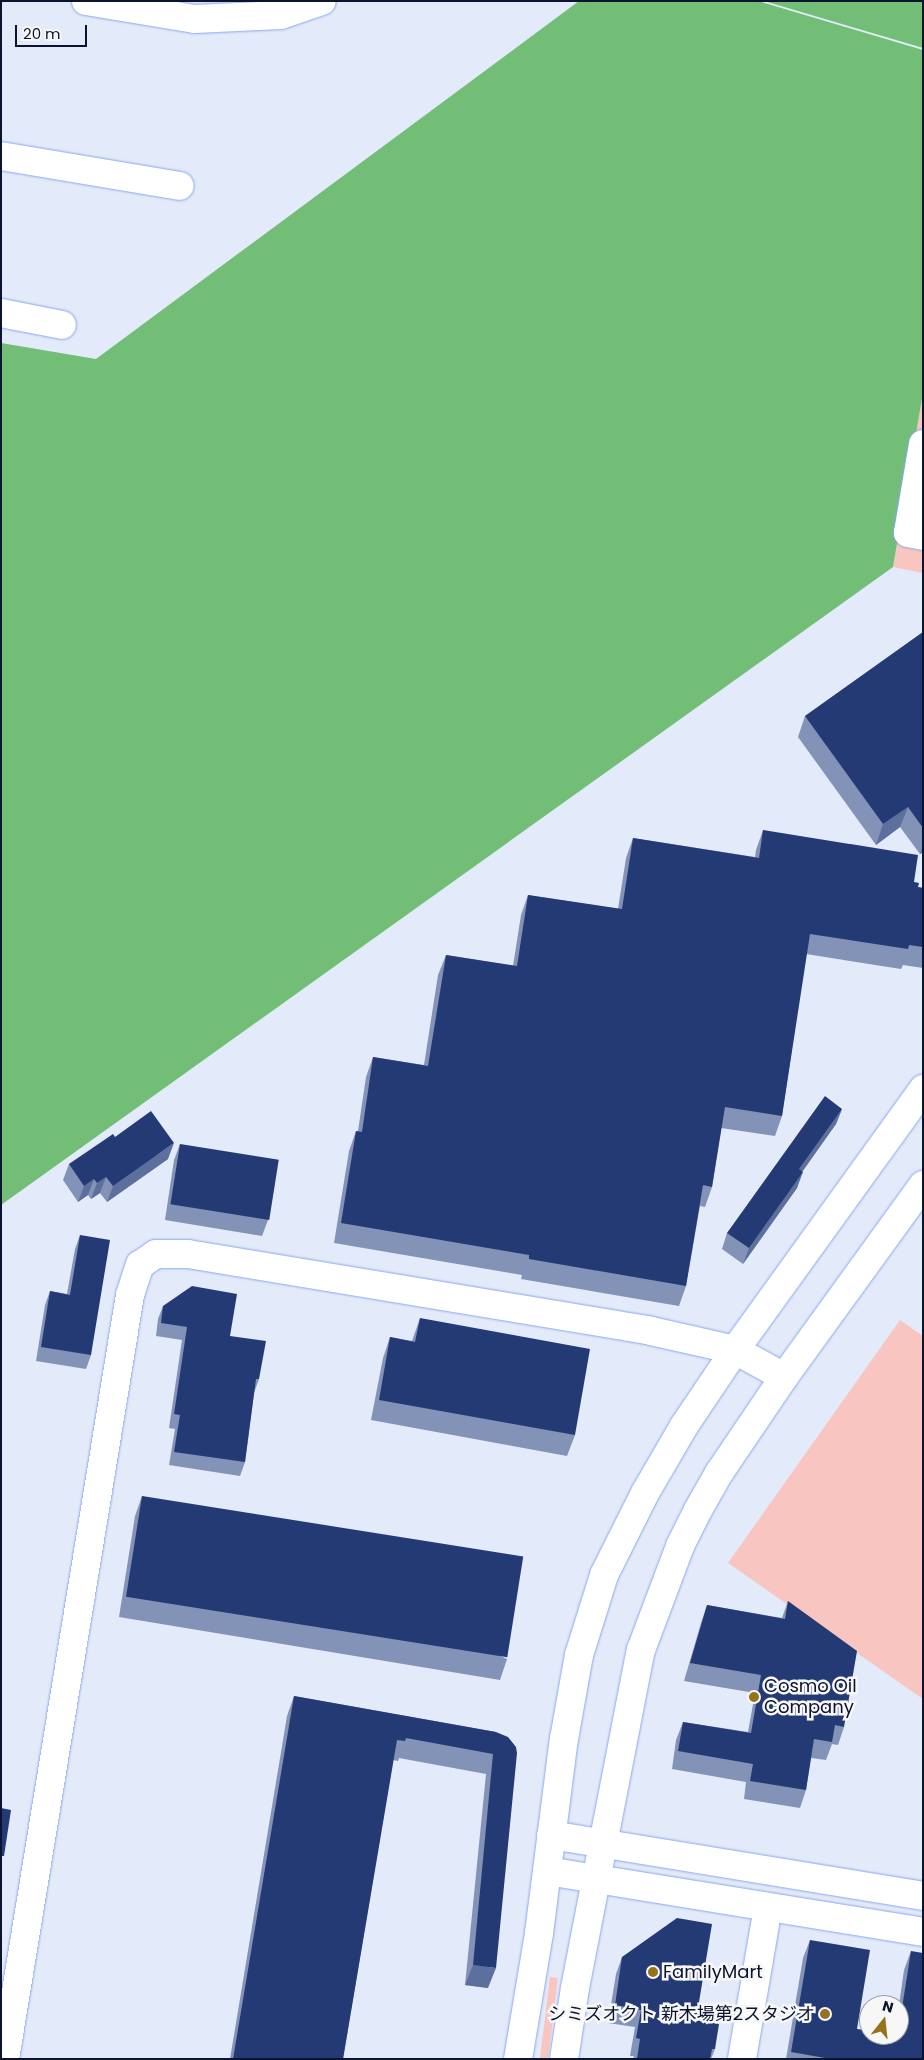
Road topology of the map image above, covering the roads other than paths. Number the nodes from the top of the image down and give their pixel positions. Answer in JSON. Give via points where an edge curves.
{"nodes":[{"id":1,"x":86,"y":1,"type":"edge"},
{"id":2,"x":322,"y":1,"type":"edge"},
{"id":3,"x":1,"y":156,"type":"edge"},
{"id":4,"x":180,"y":186,"type":"dead end"},
{"id":5,"x":1,"y":313,"type":"edge"},
{"id":6,"x":62,"y":325,"type":"dead end"},
{"id":7,"x":923,"y":444,"type":"edge"},
{"id":8,"x":923,"y":536,"type":"edge"},
{"id":9,"x":923,"y":1089,"type":"edge"},
{"id":10,"x":923,"y":1185,"type":"edge"},
{"id":11,"x":735,"y":1350,"type":"junction"},
{"id":12,"x":784,"y":1377,"type":"junction"},
{"id":13,"x":551,"y":1835,"type":"junction"},
{"id":14,"x":603,"y":1843,"type":"junction"},
{"id":15,"x":547,"y":1871,"type":"junction"},
{"id":16,"x":596,"y":1879,"type":"junction"},
{"id":17,"x":923,"y":1896,"type":"edge"},
{"id":18,"x":768,"y":1907,"type":"junction"},
{"id":19,"x":923,"y":1932,"type":"edge"},
{"id":20,"x":5,"y":2059,"type":"edge"},
{"id":21,"x":518,"y":2059,"type":"edge"},
{"id":22,"x":564,"y":2059,"type":"edge"},
{"id":23,"x":742,"y":2059,"type":"edge"}],
"edges":[{"from":1,"to":2,"type":"street","via":[[195,19],[281,14]]},
{"from":3,"to":4,"type":"street"},
{"from":5,"to":6,"type":"street"},
{"from":7,"to":8,"type":"street","via":[[908,533]]},
{"from":9,"to":11,"type":"street"},
{"from":10,"to":12,"type":"street"},
{"from":11,"to":12,"type":"street"},
{"from":11,"to":13,"type":"street","via":[[645,1493],[604,1574],[579,1655]]},
{"from":11,"to":20,"type":"street","via":[[650,1331],[188,1254],[156,1254],[140,1266],[130,1295]]},
{"from":12,"to":14,"type":"street","via":[[698,1510],[661,1595],[641,1650]]},
{"from":13,"to":14,"type":"street"},
{"from":13,"to":15,"type":"street"},
{"from":14,"to":16,"type":"street"},
{"from":14,"to":17,"type":"street"},
{"from":15,"to":16,"type":"street"},
{"from":15,"to":21,"type":"street"},
{"from":16,"to":18,"type":"street"},
{"from":16,"to":22,"type":"street"},
{"from":18,"to":19,"type":"street"},
{"from":18,"to":23,"type":"street"}]}
